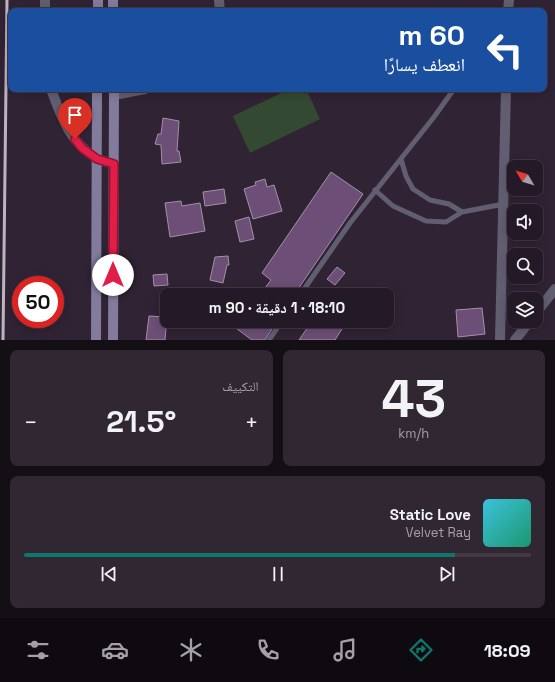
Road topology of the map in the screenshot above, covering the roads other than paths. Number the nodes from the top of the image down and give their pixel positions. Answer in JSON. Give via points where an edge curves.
{"nodes":[{"id":1,"x":52,"y":92,"type":"edge"},
{"id":2,"x":97,"y":92,"type":"edge"},
{"id":3,"x":114,"y":92,"type":"edge"},
{"id":4,"x":452,"y":92,"type":"edge"},
{"id":5,"x":506,"y":92,"type":"edge"},
{"id":6,"x":97,"y":159,"type":"junction"},
{"id":7,"x":401,"y":159,"type":"junction"},
{"id":8,"x":114,"y":164,"type":"junction"},
{"id":9,"x":375,"y":190,"type":"junction"},
{"id":10,"x":504,"y":204,"type":"junction"},
{"id":11,"x":462,"y":212,"type":"junction"},
{"id":12,"x":305,"y":288,"type":"edge"},
{"id":13,"x":555,"y":289,"type":"edge"},
{"id":14,"x":543,"y":304,"type":"edge"},
{"id":15,"x":277,"y":328,"type":"edge"},
{"id":16,"x":524,"y":328,"type":"edge"},
{"id":17,"x":96,"y":340,"type":"edge"},
{"id":18,"x":113,"y":340,"type":"edge"},
{"id":19,"x":269,"y":340,"type":"edge"},
{"id":20,"x":500,"y":340,"type":"edge"},
{"id":21,"x":515,"y":340,"type":"edge"}],
"edges":[{"from":1,"to":6,"type":"street","via":[[67,130],[82,148]]},
{"from":2,"to":6,"type":"main road"},
{"from":3,"to":8,"type":"main road"},
{"from":4,"to":7,"type":"lane"},
{"from":5,"to":10,"type":"street"},
{"from":6,"to":8,"type":"street"},
{"from":6,"to":17,"type":"main road"},
{"from":7,"to":9,"type":"lane"},
{"from":7,"to":11,"type":"lane","via":[[413,189],[430,200],[449,204]]},
{"from":8,"to":18,"type":"main road"},
{"from":9,"to":11,"type":"lane","via":[[393,206],[426,221],[446,222]]},
{"from":9,"to":12,"type":"lane"},
{"from":10,"to":11,"type":"lane"},
{"from":10,"to":20,"type":"street"},
{"from":13,"to":14,"type":"street"},
{"from":15,"to":19,"type":"lane"},
{"from":16,"to":21,"type":"street"}]}
